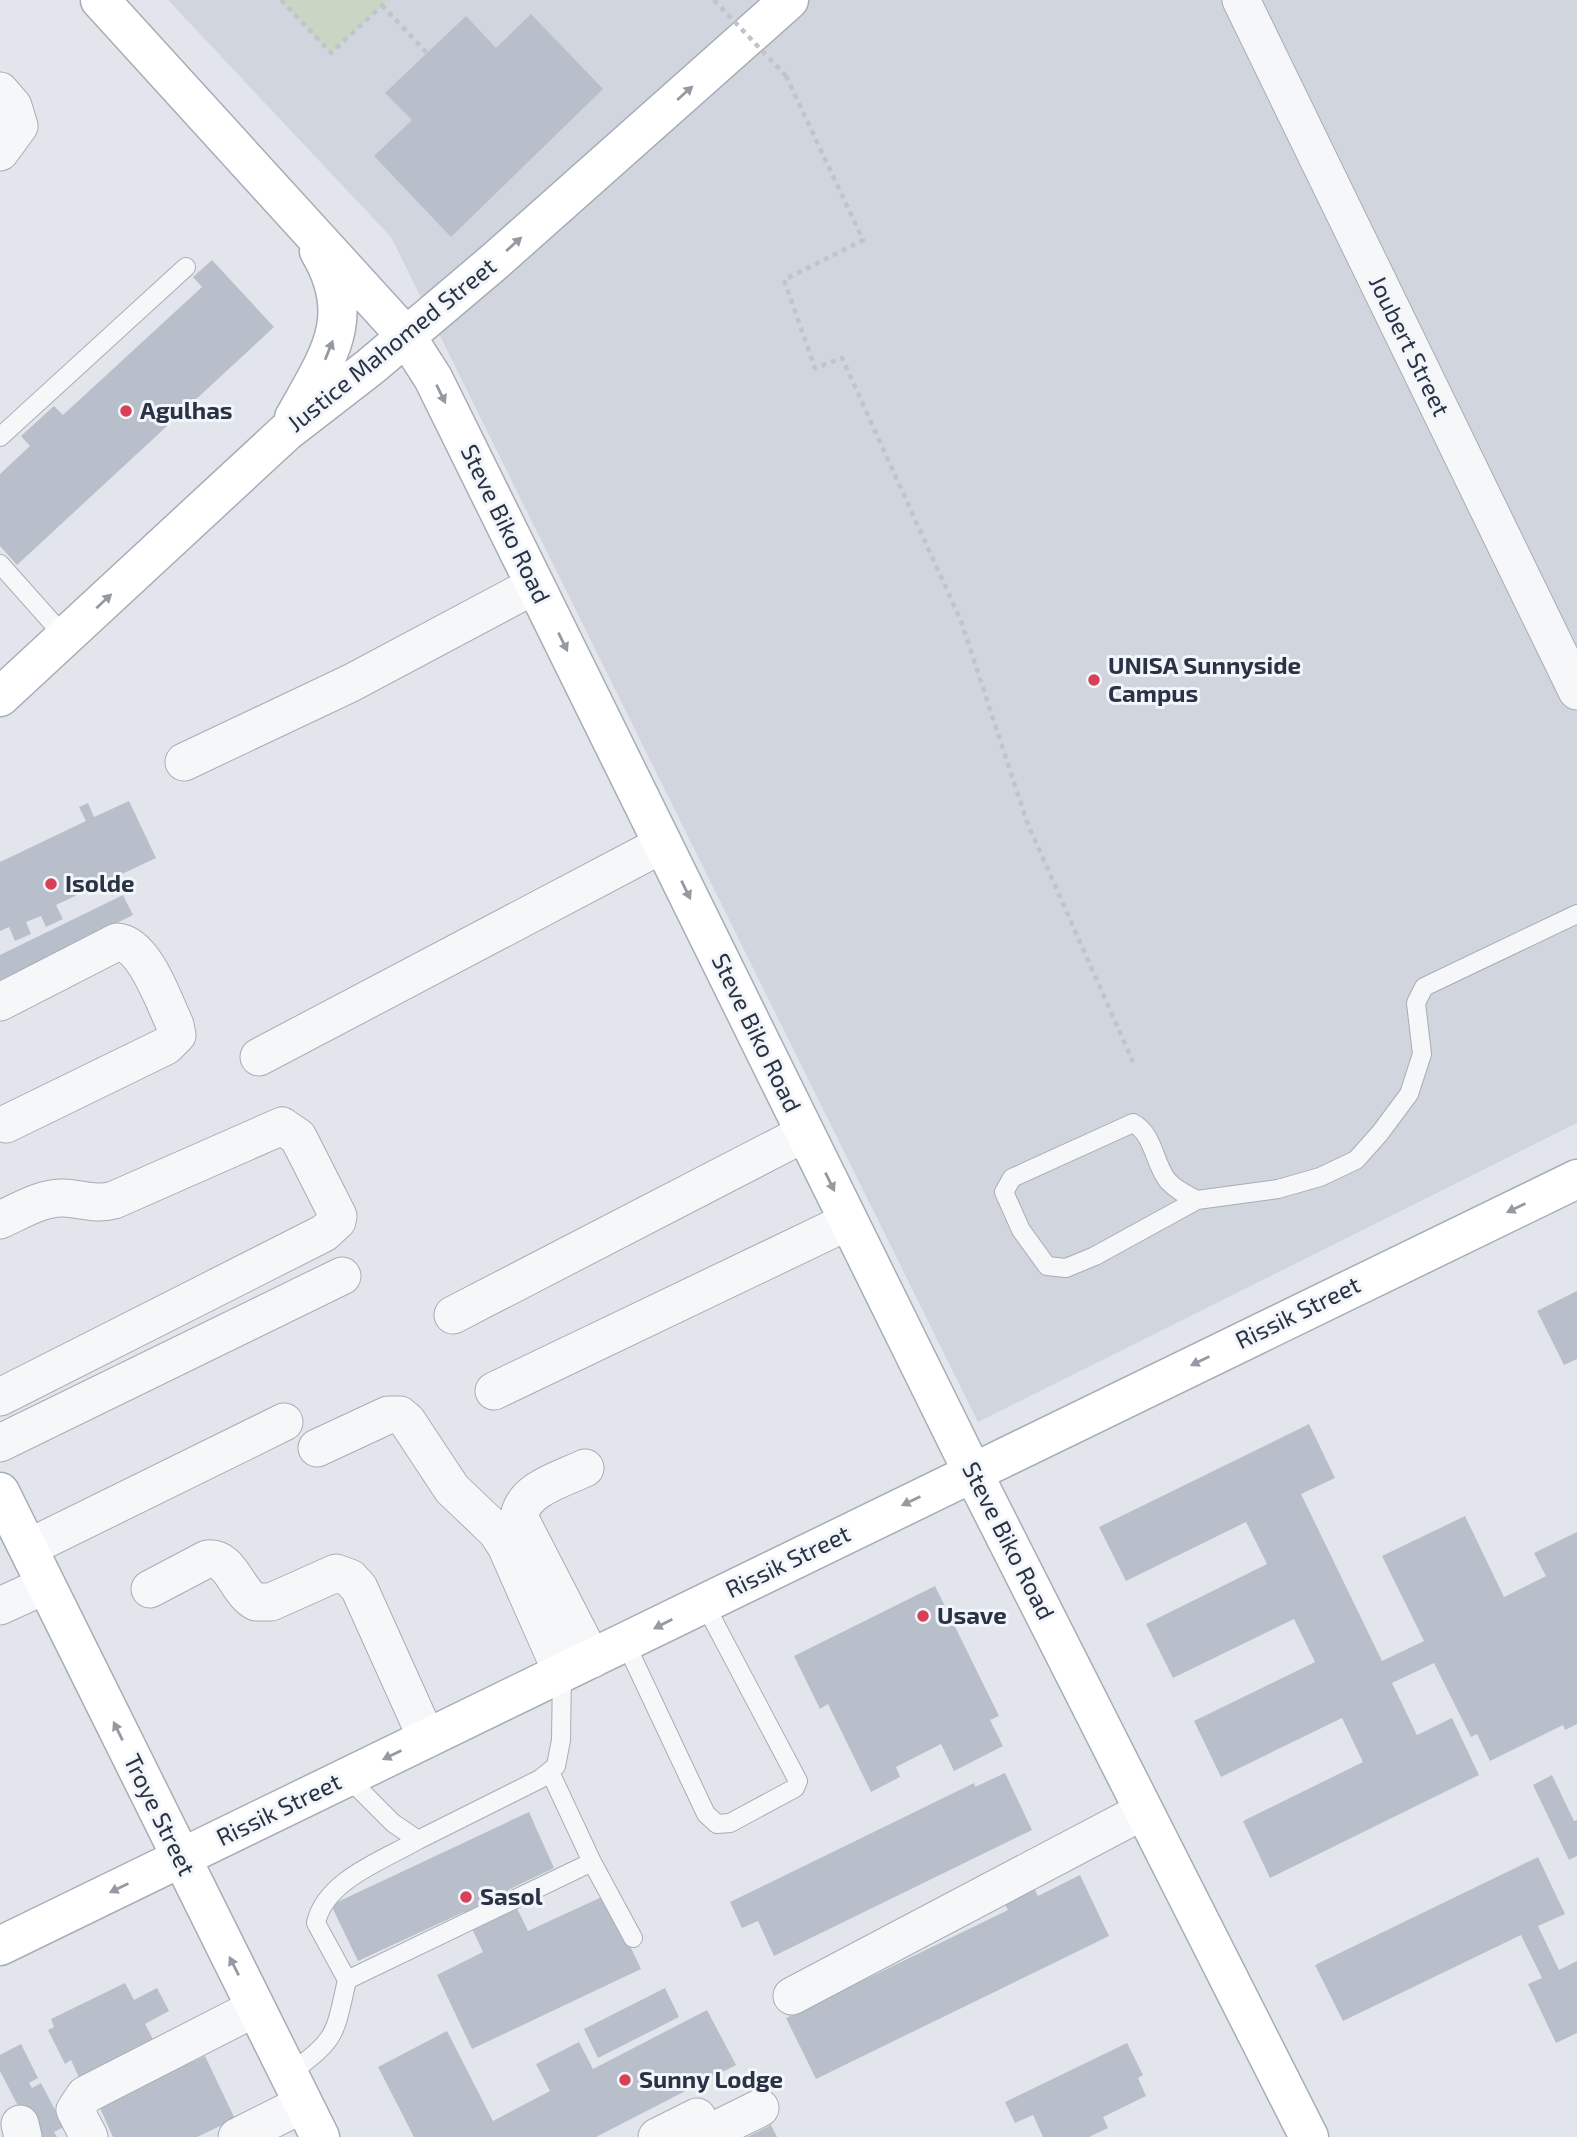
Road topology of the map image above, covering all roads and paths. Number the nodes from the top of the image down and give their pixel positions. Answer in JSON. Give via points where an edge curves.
{"nodes":[{"id":1,"x":100,"y":0,"type":"edge"},
{"id":2,"x":281,"y":0,"type":"edge"},
{"id":3,"x":388,"y":0,"type":"edge"},
{"id":4,"x":714,"y":0,"type":"edge"},
{"id":5,"x":789,"y":0,"type":"edge"},
{"id":6,"x":1241,"y":0,"type":"edge"},
{"id":7,"x":382,"y":5,"type":"junction"},
{"id":8,"x":427,"y":53,"type":"dead end"},
{"id":9,"x":0,"y":91,"type":"edge"},
{"id":10,"x":0,"y":152,"type":"edge"},
{"id":11,"x":291,"y":206,"type":"junction"},
{"id":12,"x":187,"y":267,"type":"dead end"},
{"id":13,"x":406,"y":335,"type":"junction"},
{"id":14,"x":286,"y":432,"type":"junction"},
{"id":15,"x":0,"y":437,"type":"edge"},
{"id":16,"x":0,"y":564,"type":"edge"},
{"id":17,"x":535,"y":585,"type":"junction"},
{"id":18,"x":65,"y":637,"type":"junction"},
{"id":19,"x":1577,"y":691,"type":"edge"},
{"id":20,"x":0,"y":697,"type":"edge"},
{"id":21,"x":184,"y":762,"type":"dead end"},
{"id":22,"x":663,"y":845,"type":"junction"},
{"id":23,"x":1577,"y":914,"type":"edge"},
{"id":24,"x":0,"y":1002,"type":"edge"},
{"id":25,"x":259,"y":1057,"type":"dead end"},
{"id":26,"x":1133,"y":1062,"type":"dead end"},
{"id":27,"x":6,"y":1124,"type":"dead end"},
{"id":28,"x":805,"y":1133,"type":"junction"},
{"id":29,"x":1577,"y":1179,"type":"edge"},
{"id":30,"x":1197,"y":1200,"type":"junction"},
{"id":31,"x":0,"y":1220,"type":"edge"},
{"id":32,"x":849,"y":1221,"type":"junction"},
{"id":33,"x":342,"y":1276,"type":"dead end"},
{"id":34,"x":453,"y":1315,"type":"dead end"},
{"id":35,"x":494,"y":1391,"type":"dead end"},
{"id":36,"x":0,"y":1397,"type":"edge"},
{"id":37,"x":284,"y":1422,"type":"dead end"},
{"id":38,"x":0,"y":1443,"type":"edge"},
{"id":39,"x":317,"y":1448,"type":"dead end"},
{"id":40,"x":585,"y":1468,"type":"dead end"},
{"id":41,"x":972,"y":1471,"type":"junction"},
{"id":42,"x":0,"y":1492,"type":"edge"},
{"id":43,"x":28,"y":1548,"type":"junction"},
{"id":44,"x":46,"y":1585,"type":"junction"},
{"id":45,"x":150,"y":1589,"type":"dead end"},
{"id":46,"x":705,"y":1603,"type":"junction"},
{"id":47,"x":0,"y":1606,"type":"edge"},
{"id":48,"x":625,"y":1642,"type":"junction"},
{"id":49,"x":577,"y":1666,"type":"junction"},
{"id":50,"x":427,"y":1739,"type":"junction"},
{"id":51,"x":550,"y":1772,"type":"junction"},
{"id":52,"x":347,"y":1777,"type":"junction"},
{"id":53,"x":1143,"y":1811,"type":"junction"},
{"id":54,"x":418,"y":1840,"type":"junction"},
{"id":55,"x":181,"y":1858,"type":"junction"},
{"id":56,"x":592,"y":1863,"type":"junction"},
{"id":57,"x":633,"y":1938,"type":"dead end"},
{"id":58,"x":0,"y":1946,"type":"edge"},
{"id":59,"x":347,"y":1980,"type":"junction"},
{"id":60,"x":792,"y":1996,"type":"dead end"},
{"id":61,"x":255,"y":2008,"type":"junction"},
{"id":62,"x":304,"y":2105,"type":"edge"},
{"id":63,"x":760,"y":2108,"type":"dead end"},
{"id":64,"x":699,"y":2127,"type":"edge"},
{"id":65,"x":89,"y":2137,"type":"edge"},
{"id":66,"x":237,"y":2137,"type":"edge"},
{"id":67,"x":657,"y":2137,"type":"edge"},
{"id":68,"x":1309,"y":2137,"type":"edge"}],
"edges":[{"from":1,"to":11,"type":"main road","name":"Steve Biko Road"},
{"from":2,"to":7,"type":"path","via":[[331,54]]},
{"from":3,"to":7,"type":"path"},
{"from":4,"to":26,"type":"path","bridge":true,"via":[[786,76],[863,240],[783,280],[815,368],[842,358],[961,621],[1027,822]]},
{"from":13,"to":5,"type":"main road","name":"Justice Mahomed Street","one_way":true},
{"from":6,"to":19,"type":"street","name":"Joubert Street"},
{"from":7,"to":8,"type":"path"},
{"from":9,"to":10,"type":"street","via":[[13,106],[19,126]]},
{"from":11,"to":13,"type":"main road","name":"Steve Biko Road"},
{"from":14,"to":11,"type":"main road","one_way":true,"via":[[323,366],[339,319],[334,280]]},
{"from":12,"to":15,"type":"lane"},
{"from":13,"to":14,"type":"main road","name":"Justice Mahomed Street"},
{"from":13,"to":17,"type":"main road","name":"Steve Biko Road","one_way":true,"via":[[433,378]]},
{"from":18,"to":14,"type":"main road","name":"Justice Mahomed Street","one_way":true},
{"from":16,"to":18,"type":"lane"},
{"from":17,"to":21,"type":"street","via":[[351,682]]},
{"from":17,"to":22,"type":"main road","name":"Steve Biko Road","one_way":true},
{"from":18,"to":20,"type":"main road","name":"Justice Mahomed Street"},
{"from":22,"to":25,"type":"street"},
{"from":22,"to":28,"type":"main road","name":"Steve Biko Road","one_way":true},
{"from":23,"to":30,"type":"lane","via":[[1424,986],[1416,1003],[1422,1054],[1409,1094],[1356,1160],[1279,1189]]},
{"from":24,"to":27,"type":"street","via":[[117,942],[126,943],[141,956],[177,1035],[166,1046]]},
{"from":28,"to":32,"type":"main road","name":"Steve Biko Road","one_way":true},
{"from":28,"to":34,"type":"street"},
{"from":29,"to":41,"type":"main road","name":"Rissik Street","one_way":true},
{"from":30,"to":30,"type":"lane","via":[[1066,1268],[1047,1266],[1021,1230],[1004,1192],[1012,1178],[1133,1123],[1143,1128],[1167,1179]]},
{"from":31,"to":36,"type":"street","via":[[42,1201],[114,1200],[282,1126],[298,1137],[338,1216],[324,1233]]},
{"from":32,"to":35,"type":"street"},
{"from":32,"to":41,"type":"main road","name":"Steve Biko Road"},
{"from":33,"to":38,"type":"street"},
{"from":37,"to":43,"type":"street"},
{"from":39,"to":49,"type":"street","via":[[388,1415],[396,1413],[407,1421],[452,1489],[496,1531]]},
{"from":40,"to":49,"type":"street","via":[[533,1494],[519,1517]]},
{"from":41,"to":46,"type":"main road","name":"Rissik Street","one_way":true},
{"from":41,"to":53,"type":"main road","name":"Steve Biko Road"},
{"from":42,"to":43,"type":"main road","name":"Troye Street"},
{"from":43,"to":44,"type":"main road","name":"Troye Street"},
{"from":44,"to":47,"type":"street"},
{"from":55,"to":44,"type":"main road","name":"Troye Street","one_way":true},
{"from":45,"to":50,"type":"street","via":[[215,1558],[256,1602],[271,1602],[336,1573],[350,1578],[359,1588]]},
{"from":46,"to":48,"type":"main road","name":"Rissik Street","one_way":true},
{"from":46,"to":48,"type":"lane","via":[[798,1781],[794,1788],[730,1823],[717,1824],[706,1814]]},
{"from":48,"to":49,"type":"main road","name":"Rissik Street"},
{"from":49,"to":50,"type":"main road","name":"Rissik Street"},
{"from":49,"to":51,"type":"lane","via":[[559,1756]]},
{"from":50,"to":52,"type":"main road","name":"Rissik Street","one_way":true},
{"from":51,"to":54,"type":"lane"},
{"from":51,"to":56,"type":"lane"},
{"from":52,"to":54,"type":"lane","via":[[393,1823]]},
{"from":52,"to":55,"type":"main road","name":"Rissik Street"},
{"from":53,"to":60,"type":"street"},
{"from":53,"to":68,"type":"main road","name":"Steve Biko Road"},
{"from":54,"to":59,"type":"lane","via":[[355,1875],[319,1908],[316,1923]]},
{"from":55,"to":58,"type":"main road","name":"Rissik Street","one_way":true},
{"from":61,"to":55,"type":"main road","name":"Troye Street","one_way":true},
{"from":56,"to":57,"type":"lane"},
{"from":56,"to":59,"type":"lane"},
{"from":59,"to":62,"type":"lane"},
{"from":61,"to":62,"type":"main road","name":"Troye Street"},
{"from":61,"to":65,"type":"street","via":[[85,2095],[75,2110]]},
{"from":62,"to":66,"type":"street"},
{"from":63,"to":64,"type":"street"},
{"from":64,"to":67,"type":"street"}]}
